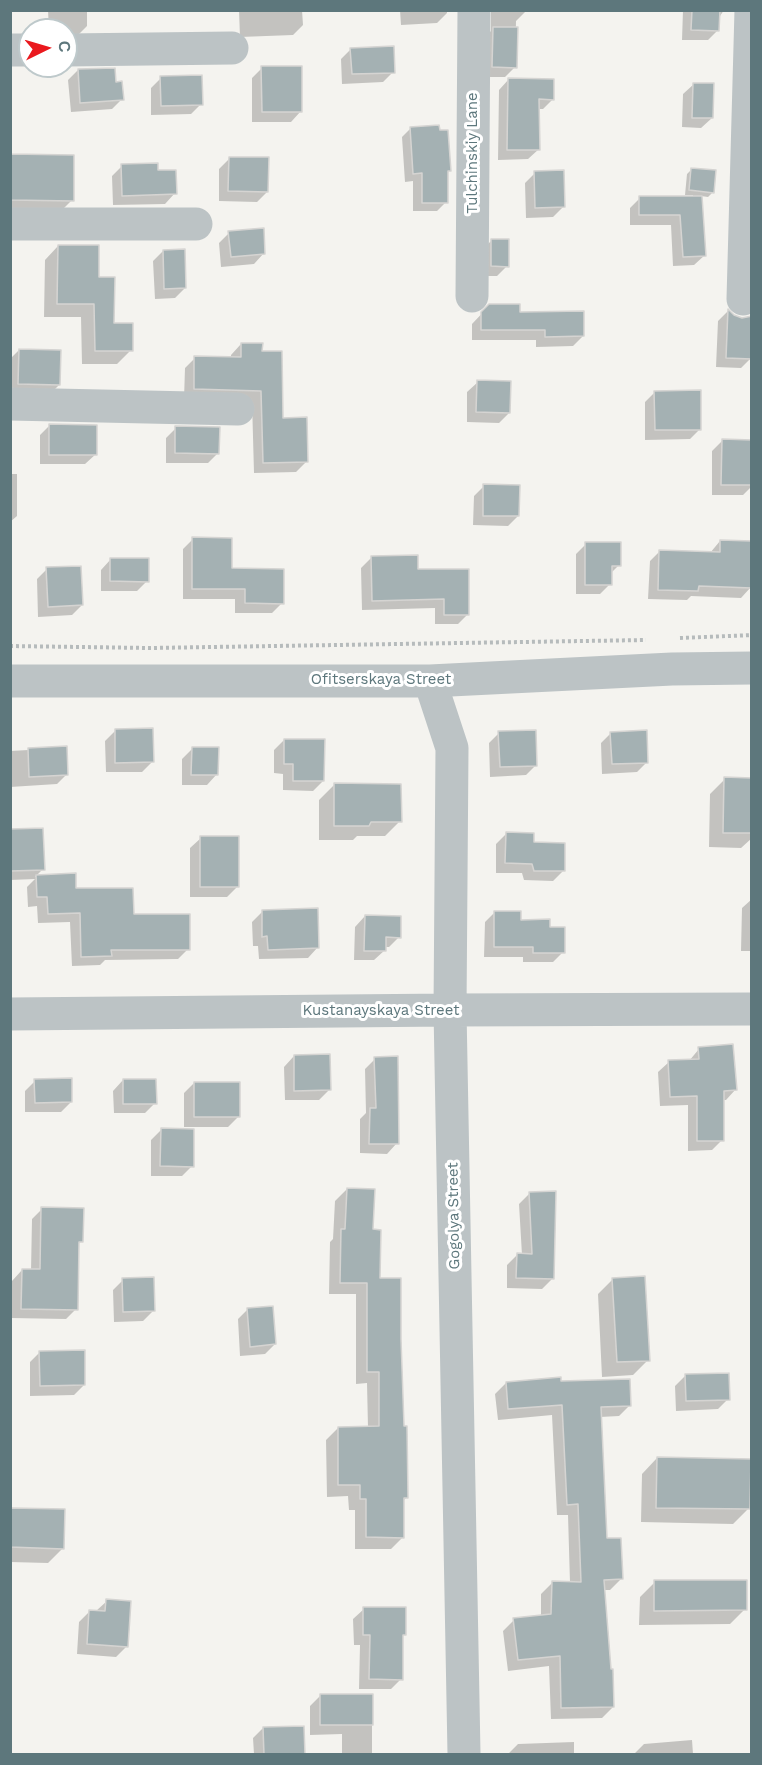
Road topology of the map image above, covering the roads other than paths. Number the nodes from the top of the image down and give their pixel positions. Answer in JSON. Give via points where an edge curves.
{"nodes":[{"id":1,"x":474,"y":10,"type":"edge"},
{"id":2,"x":751,"y":10,"type":"edge"},
{"id":3,"x":232,"y":48,"type":"dead end"},
{"id":4,"x":78,"y":50,"type":"edge"},
{"id":5,"x":10,"y":224,"type":"edge"},
{"id":6,"x":196,"y":224,"type":"dead end"},
{"id":7,"x":472,"y":296,"type":"dead end"},
{"id":8,"x":743,"y":299,"type":"dead end"},
{"id":9,"x":10,"y":404,"type":"edge"},
{"id":10,"x":238,"y":409,"type":"dead end"},
{"id":11,"x":752,"y":668,"type":"edge"},
{"id":12,"x":10,"y":681,"type":"edge"},
{"id":13,"x":430,"y":681,"type":"junction"},
{"id":14,"x":450,"y":1010,"type":"junction"},
{"id":15,"x":752,"y":1010,"type":"edge"},
{"id":16,"x":10,"y":1014,"type":"edge"},
{"id":17,"x":464,"y":1755,"type":"edge"}],
"edges":[{"from":1,"to":7,"type":"street","name":"Tulchinskiy Lane"},
{"from":2,"to":8,"type":"street"},
{"from":3,"to":4,"type":"street"},
{"from":5,"to":6,"type":"street"},
{"from":9,"to":10,"type":"street"},
{"from":11,"to":13,"type":"street","name":"Ofitserskaya Street"},
{"from":12,"to":13,"type":"street","name":"Ofitserskaya Street"},
{"from":13,"to":14,"type":"street","name":"Gogolya Street","via":[[452,748]]},
{"from":14,"to":15,"type":"street","name":"Kustanayskaya Street"},
{"from":14,"to":16,"type":"street","name":"Kustanayskaya Street"},
{"from":14,"to":17,"type":"street","name":"Gogolya Street"}]}
